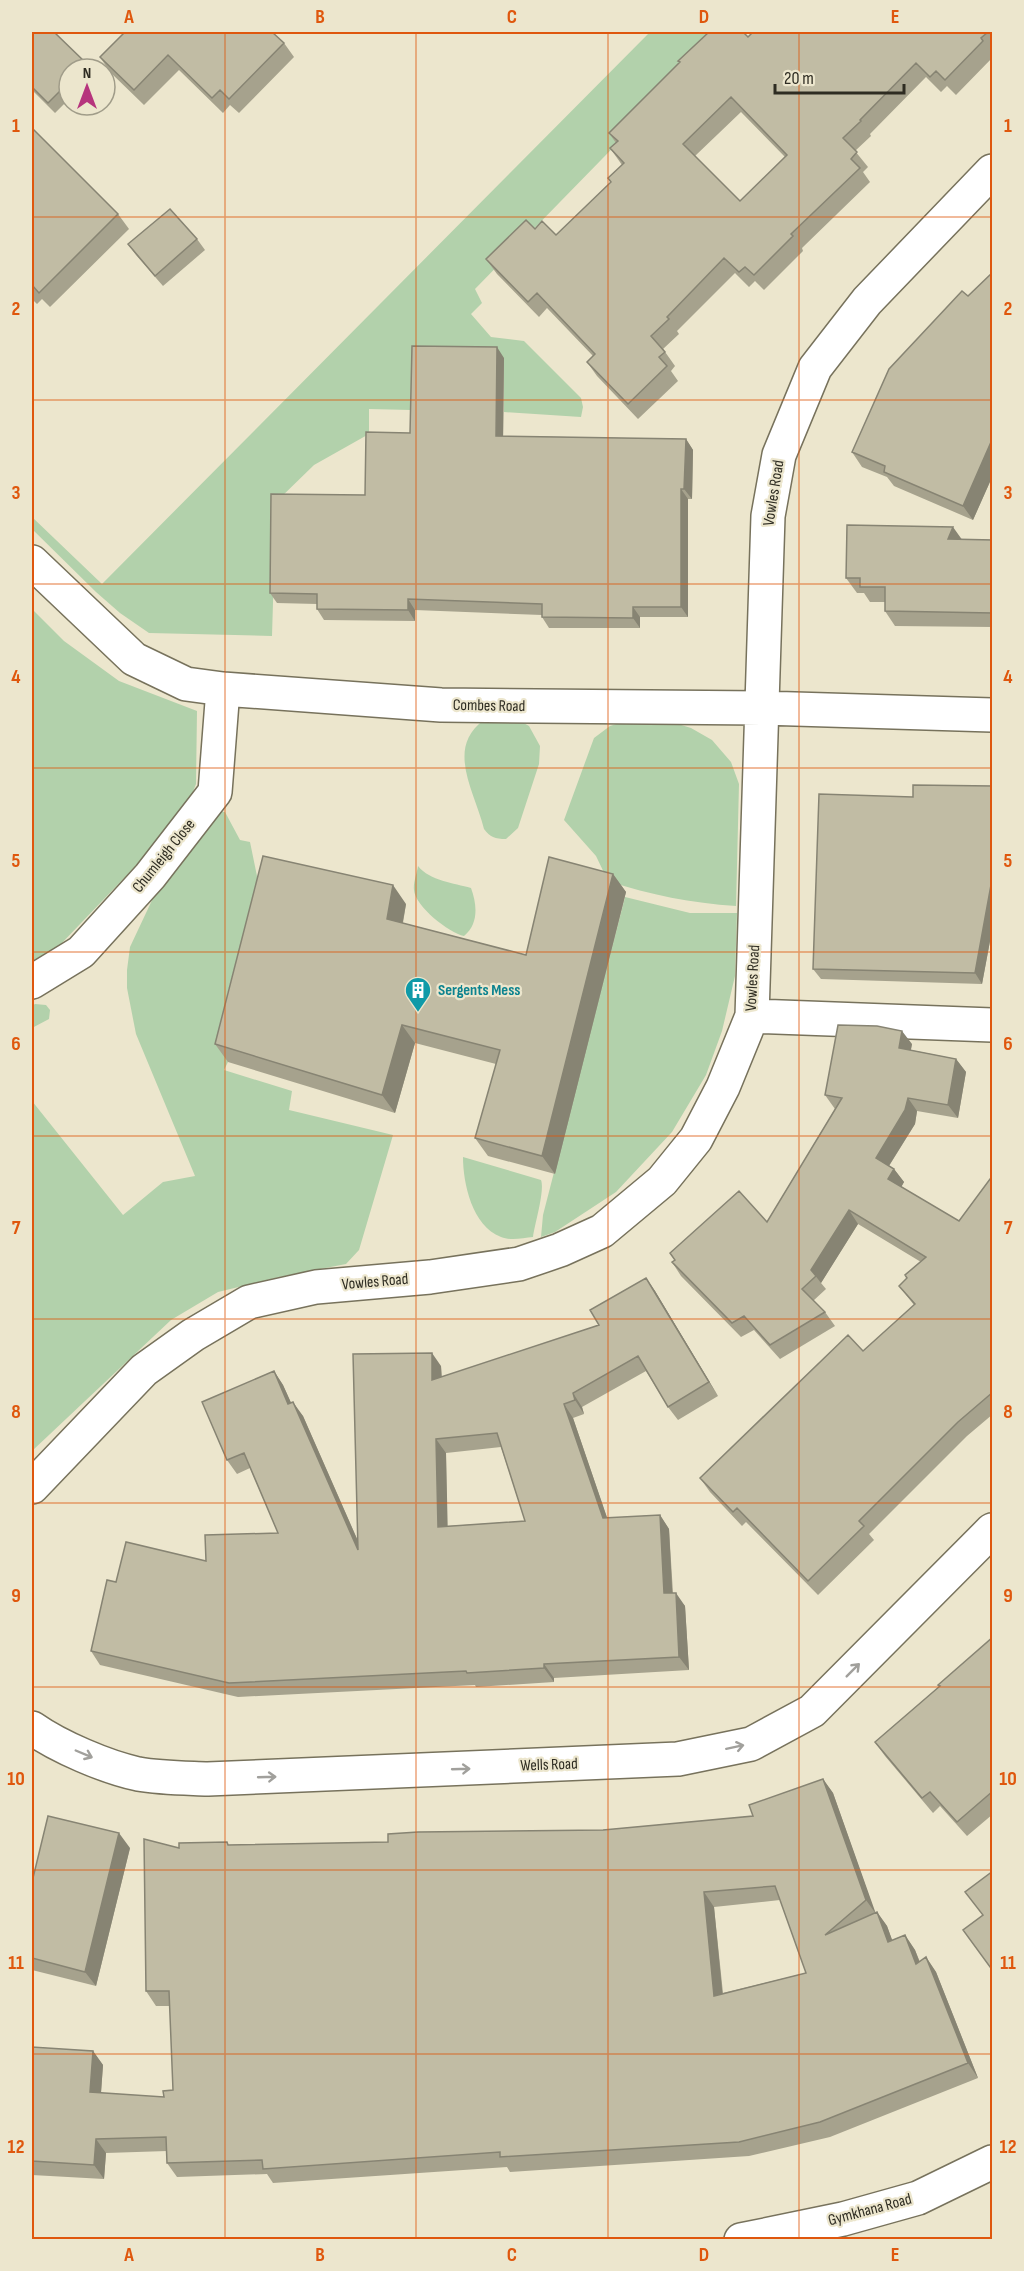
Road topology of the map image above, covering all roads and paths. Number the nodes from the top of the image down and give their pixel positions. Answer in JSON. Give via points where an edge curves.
{"nodes":[{"id":1,"x":993,"y":171,"type":"edge"},
{"id":2,"x":32,"y":562,"type":"edge"},
{"id":3,"x":223,"y":689,"type":"junction"},
{"id":4,"x":762,"y":708,"type":"junction"},
{"id":5,"x":993,"y":715,"type":"edge"},
{"id":6,"x":32,"y":982,"type":"edge"},
{"id":7,"x":752,"y":1016,"type":"junction"},
{"id":8,"x":993,"y":1025,"type":"edge"},
{"id":9,"x":32,"y":1487,"type":"edge"},
{"id":10,"x":993,"y":1530,"type":"edge"},
{"id":11,"x":32,"y":1728,"type":"edge"},
{"id":12,"x":993,"y":2162,"type":"edge"},
{"id":13,"x":741,"y":2240,"type":"edge"}],
"edges":[{"from":1,"to":4,"type":"street","name":"Vowles Road","via":[[867,301],[815,368],[779,455],[769,509]]},
{"from":2,"to":3,"type":"street","name":"Combes Road","via":[[134,659],[186,684]]},
{"from":3,"to":4,"type":"street","name":"Combes Road","via":[[441,705]]},
{"from":3,"to":6,"type":"street","name":"Chumleigh Close","via":[[215,792],[150,876],[81,952]]},
{"from":4,"to":5,"type":"street","name":"Combes Road"},
{"from":4,"to":7,"type":"street","name":"Vowles Road"},
{"from":7,"to":8,"type":"street"},
{"from":7,"to":9,"type":"street","name":"Vowles Road","via":[[723,1087],[696,1139],[662,1181],[602,1231],[519,1264],[316,1287],[249,1302],[144,1370]]},
{"from":11,"to":10,"type":"street","name":"Wells Road","one_way":true,"via":[[89,1757],[139,1774],[208,1779],[678,1759],[751,1744],[812,1711]]},
{"from":12,"to":13,"type":"street","name":"Gymkhana Road","via":[[918,2198],[843,2219]]}]}
